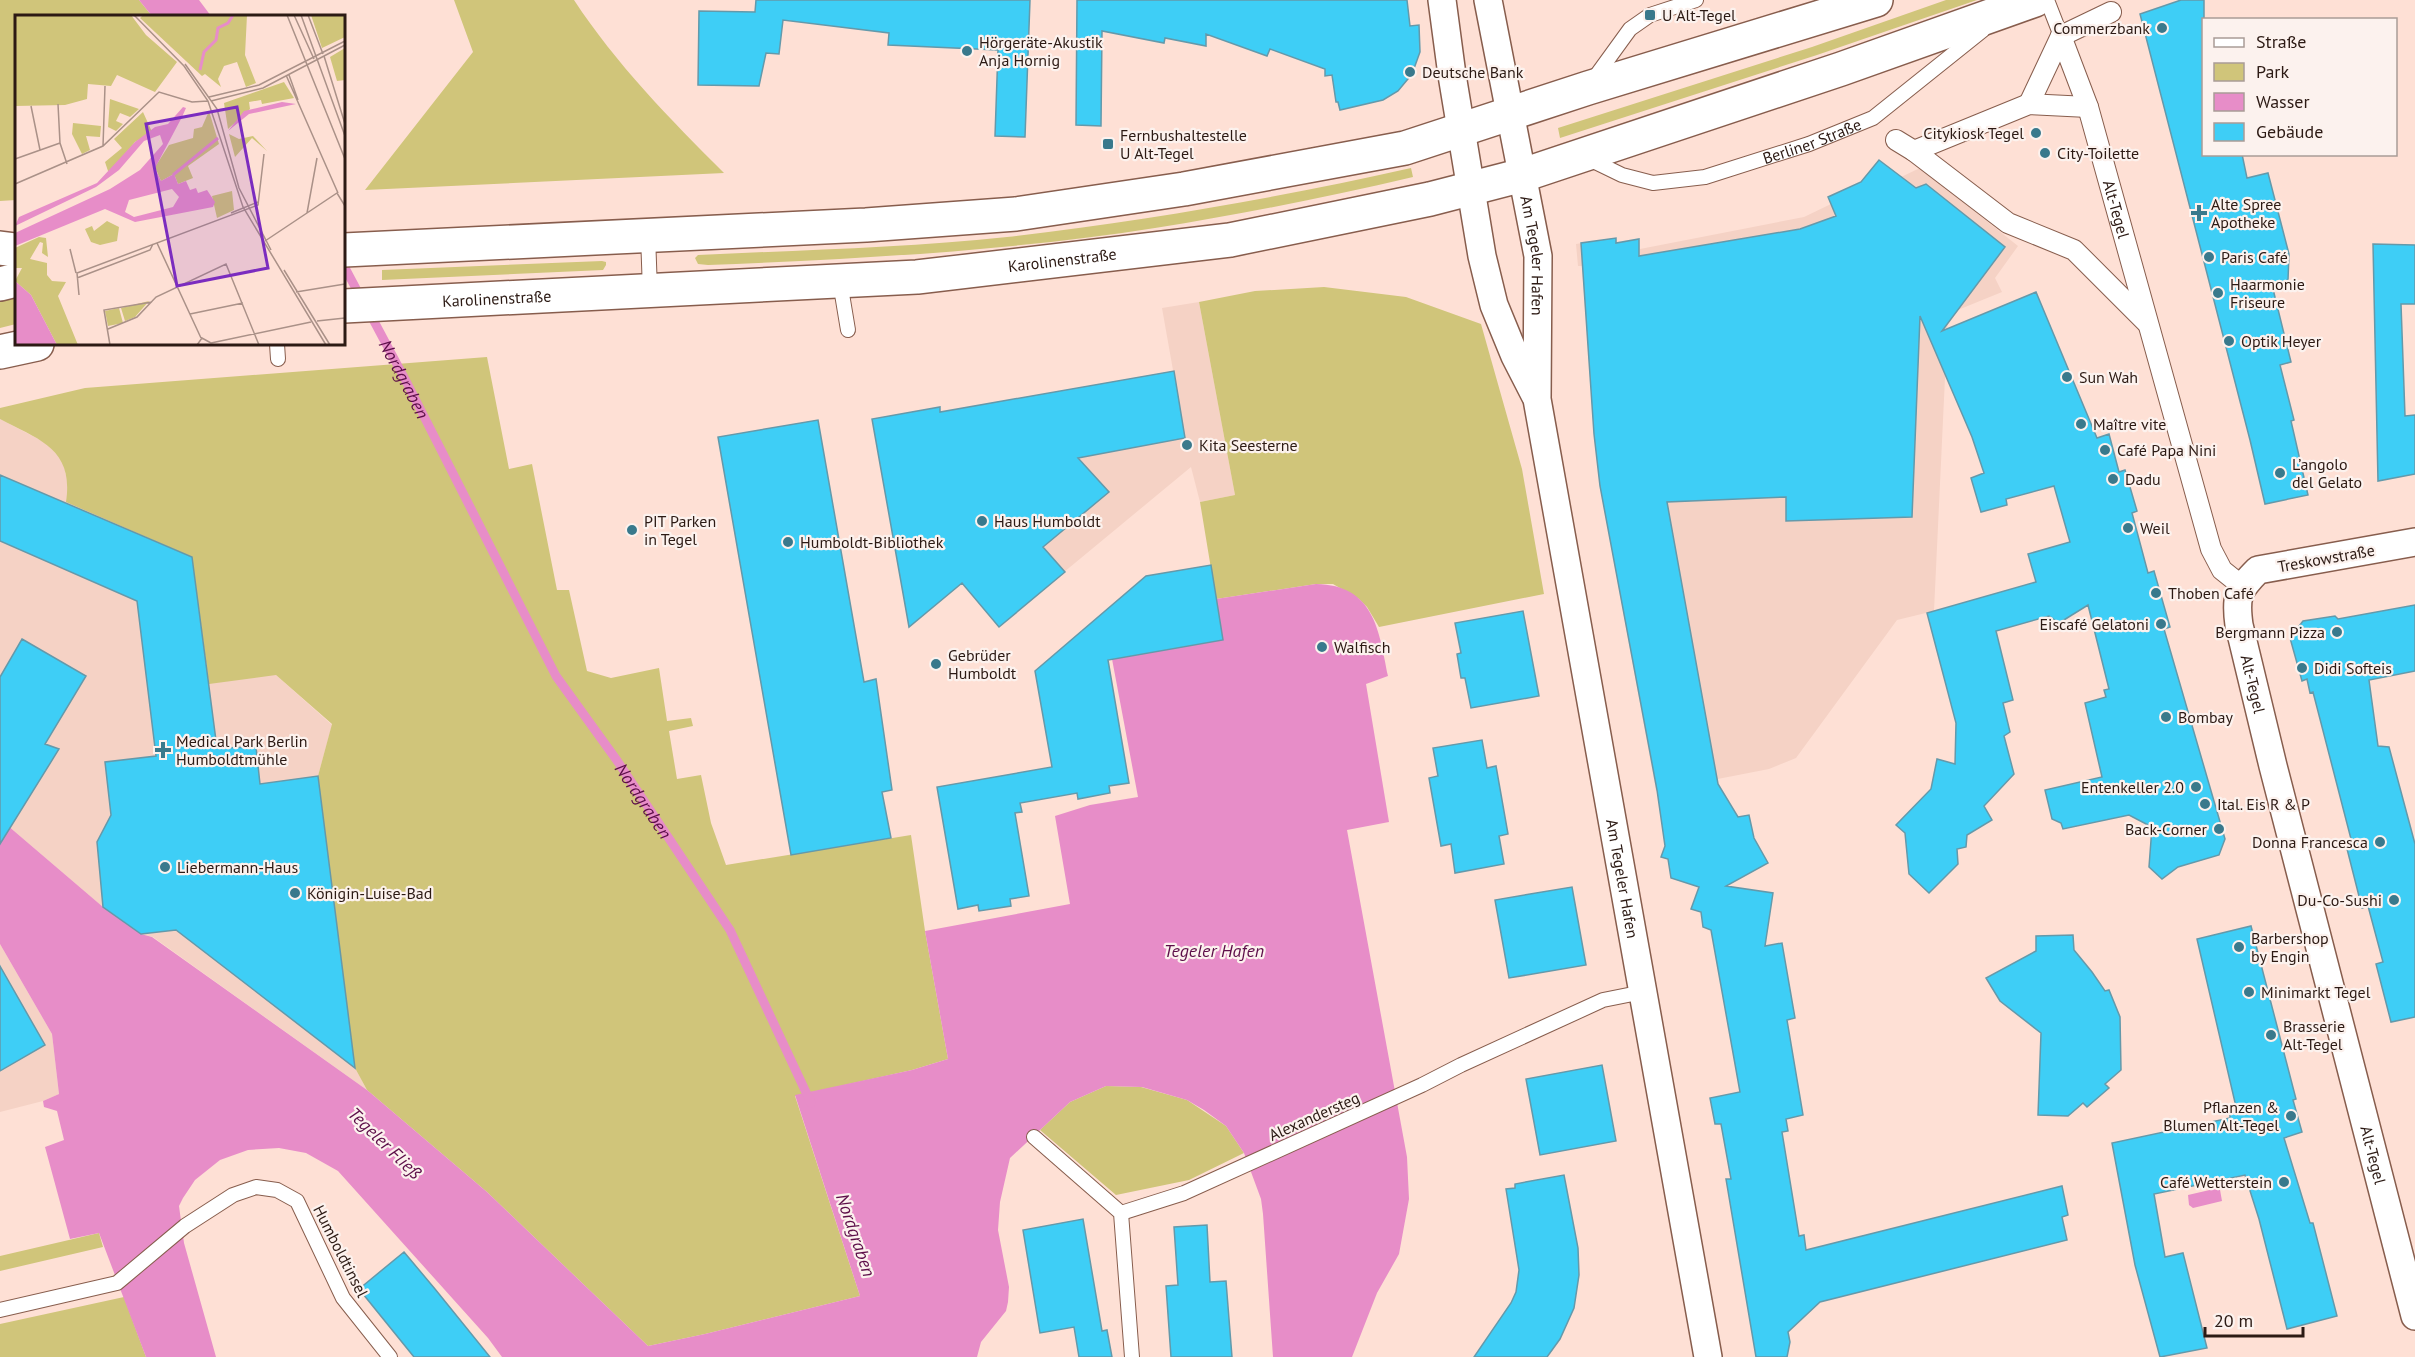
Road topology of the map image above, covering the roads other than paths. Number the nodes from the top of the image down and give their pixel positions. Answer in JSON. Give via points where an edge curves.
{"nodes":[{"id":1,"x":1442,"y":0,"type":"edge"},
{"id":2,"x":1488,"y":0,"type":"edge"},
{"id":3,"x":1696,"y":0,"type":"edge"},
{"id":4,"x":1876,"y":0,"type":"edge"},
{"id":5,"x":2028,"y":3,"type":"edge"},
{"id":6,"x":2111,"y":12,"type":"dead end"},
{"id":7,"x":2061,"y":36,"type":"junction"},
{"id":8,"x":1588,"y":88,"type":"junction"},
{"id":9,"x":2030,"y":104,"type":"junction"},
{"id":10,"x":2088,"y":107,"type":"junction"},
{"id":11,"x":1511,"y":114,"type":"junction"},
{"id":12,"x":1461,"y":131,"type":"junction"},
{"id":13,"x":1896,"y":140,"type":"dead end"},
{"id":14,"x":1914,"y":152,"type":"junction"},
{"id":15,"x":1582,"y":156,"type":"junction"},
{"id":16,"x":1523,"y":175,"type":"junction"},
{"id":17,"x":1470,"y":189,"type":"junction"},
{"id":18,"x":648,"y":235,"type":"junction"},
{"id":19,"x":0,"y":248,"type":"edge"},
{"id":20,"x":359,"y":249,"type":"edge"},
{"id":21,"x":15,"y":250,"type":"edge"},
{"id":22,"x":15,"y":280,"type":"edge"},
{"id":23,"x":840,"y":282,"type":"junction"},
{"id":24,"x":0,"y":284,"type":"edge"},
{"id":25,"x":650,"y":291,"type":"junction"},
{"id":26,"x":345,"y":306,"type":"edge"},
{"id":27,"x":2148,"y":324,"type":"junction"},
{"id":28,"x":848,"y":330,"type":"dead end"},
{"id":29,"x":32,"y":345,"type":"edge"},
{"id":30,"x":277,"y":345,"type":"edge"},
{"id":31,"x":0,"y":352,"type":"edge"},
{"id":32,"x":278,"y":359,"type":"dead end"},
{"id":33,"x":1537,"y":399,"type":"junction"},
{"id":34,"x":2415,"y":542,"type":"edge"},
{"id":35,"x":2242,"y":586,"type":"junction"},
{"id":36,"x":1643,"y":992,"type":"junction"},
{"id":37,"x":1034,"y":1137,"type":"dead end"},
{"id":38,"x":1121,"y":1213,"type":"junction"},
{"id":39,"x":0,"y":1310,"type":"edge"},
{"id":40,"x":2415,"y":1316,"type":"edge"},
{"id":41,"x":390,"y":1357,"type":"edge"},
{"id":42,"x":1132,"y":1357,"type":"edge"},
{"id":43,"x":1707,"y":1357,"type":"edge"}],
"edges":[{"from":1,"to":12,"type":"street","name":"Am Tegeler Hafen"},
{"from":2,"to":11,"type":"street","name":"Am Tegeler Hafen"},
{"from":3,"to":8,"type":"lane","via":[[1650,15],[1630,29]]},
{"from":4,"to":8,"type":"main road"},
{"from":5,"to":7,"type":"lane","name":"Alt-Tegel"},
{"from":5,"to":15,"type":"main road"},
{"from":5,"to":15,"type":"lane","name":"Berliner Straße","via":[[1873,118],[1809,144],[1705,177],[1653,183],[1622,175]]},
{"from":6,"to":7,"type":"street"},
{"from":7,"to":9,"type":"street"},
{"from":7,"to":10,"type":"street","name":"Alt-Tegel"},
{"from":8,"to":11,"type":"main road"},
{"from":9,"to":10,"type":"street"},
{"from":9,"to":14,"type":"street"},
{"from":10,"to":27,"type":"street","name":"Alt-Tegel"},
{"from":11,"to":12,"type":"main road"},
{"from":11,"to":16,"type":"street","name":"Am Tegeler Hafen"},
{"from":12,"to":17,"type":"street","name":"Am Tegeler Hafen"},
{"from":12,"to":18,"type":"main road","via":[[1405,148],[1239,179],[1016,214]]},
{"from":13,"to":14,"type":"street"},
{"from":14,"to":27,"type":"street","via":[[2008,223],[2074,250]]},
{"from":15,"to":16,"type":"main road"},
{"from":16,"to":17,"type":"main road"},
{"from":16,"to":33,"type":"street","name":"Am Tegeler Hafen","via":[[1538,256]]},
{"from":17,"to":23,"type":"main road","name":"Karolinenstraße","via":[[1230,240],[917,277]]},
{"from":17,"to":33,"type":"street","name":"Am Tegeler Hafen","via":[[1494,305]]},
{"from":18,"to":20,"type":"main road"},
{"from":18,"to":25,"type":"lane"},
{"from":19,"to":21,"type":"main road"},
{"from":22,"to":24,"type":"main road"},
{"from":23,"to":25,"type":"main road","name":"Karolinenstraße"},
{"from":23,"to":28,"type":"lane"},
{"from":25,"to":26,"type":"main road","name":"Karolinenstraße"},
{"from":27,"to":35,"type":"street","name":"Alt-Tegel","via":[[2211,549],[2222,570]]},
{"from":29,"to":31,"type":"main road"},
{"from":30,"to":32,"type":"lane"},
{"from":33,"to":36,"type":"street","name":"Am Tegeler Hafen"},
{"from":34,"to":35,"type":"street","name":"Treskowstraße","via":[[2258,570]]},
{"from":35,"to":40,"type":"street","name":"Alt-Tegel","via":[[2236,602],[2239,625]]},
{"from":36,"to":38,"type":"lane","name":"Alexandersteg","via":[[1603,1000],[1184,1193]]},
{"from":36,"to":43,"type":"street","name":"Am Tegeler Hafen"},
{"from":37,"to":38,"type":"lane"},
{"from":38,"to":42,"type":"lane"},
{"from":39,"to":41,"type":"lane","name":"Humboldtinsel","via":[[117,1283],[185,1226],[233,1195],[256,1187],[277,1190],[297,1201],[343,1298]]}]}
